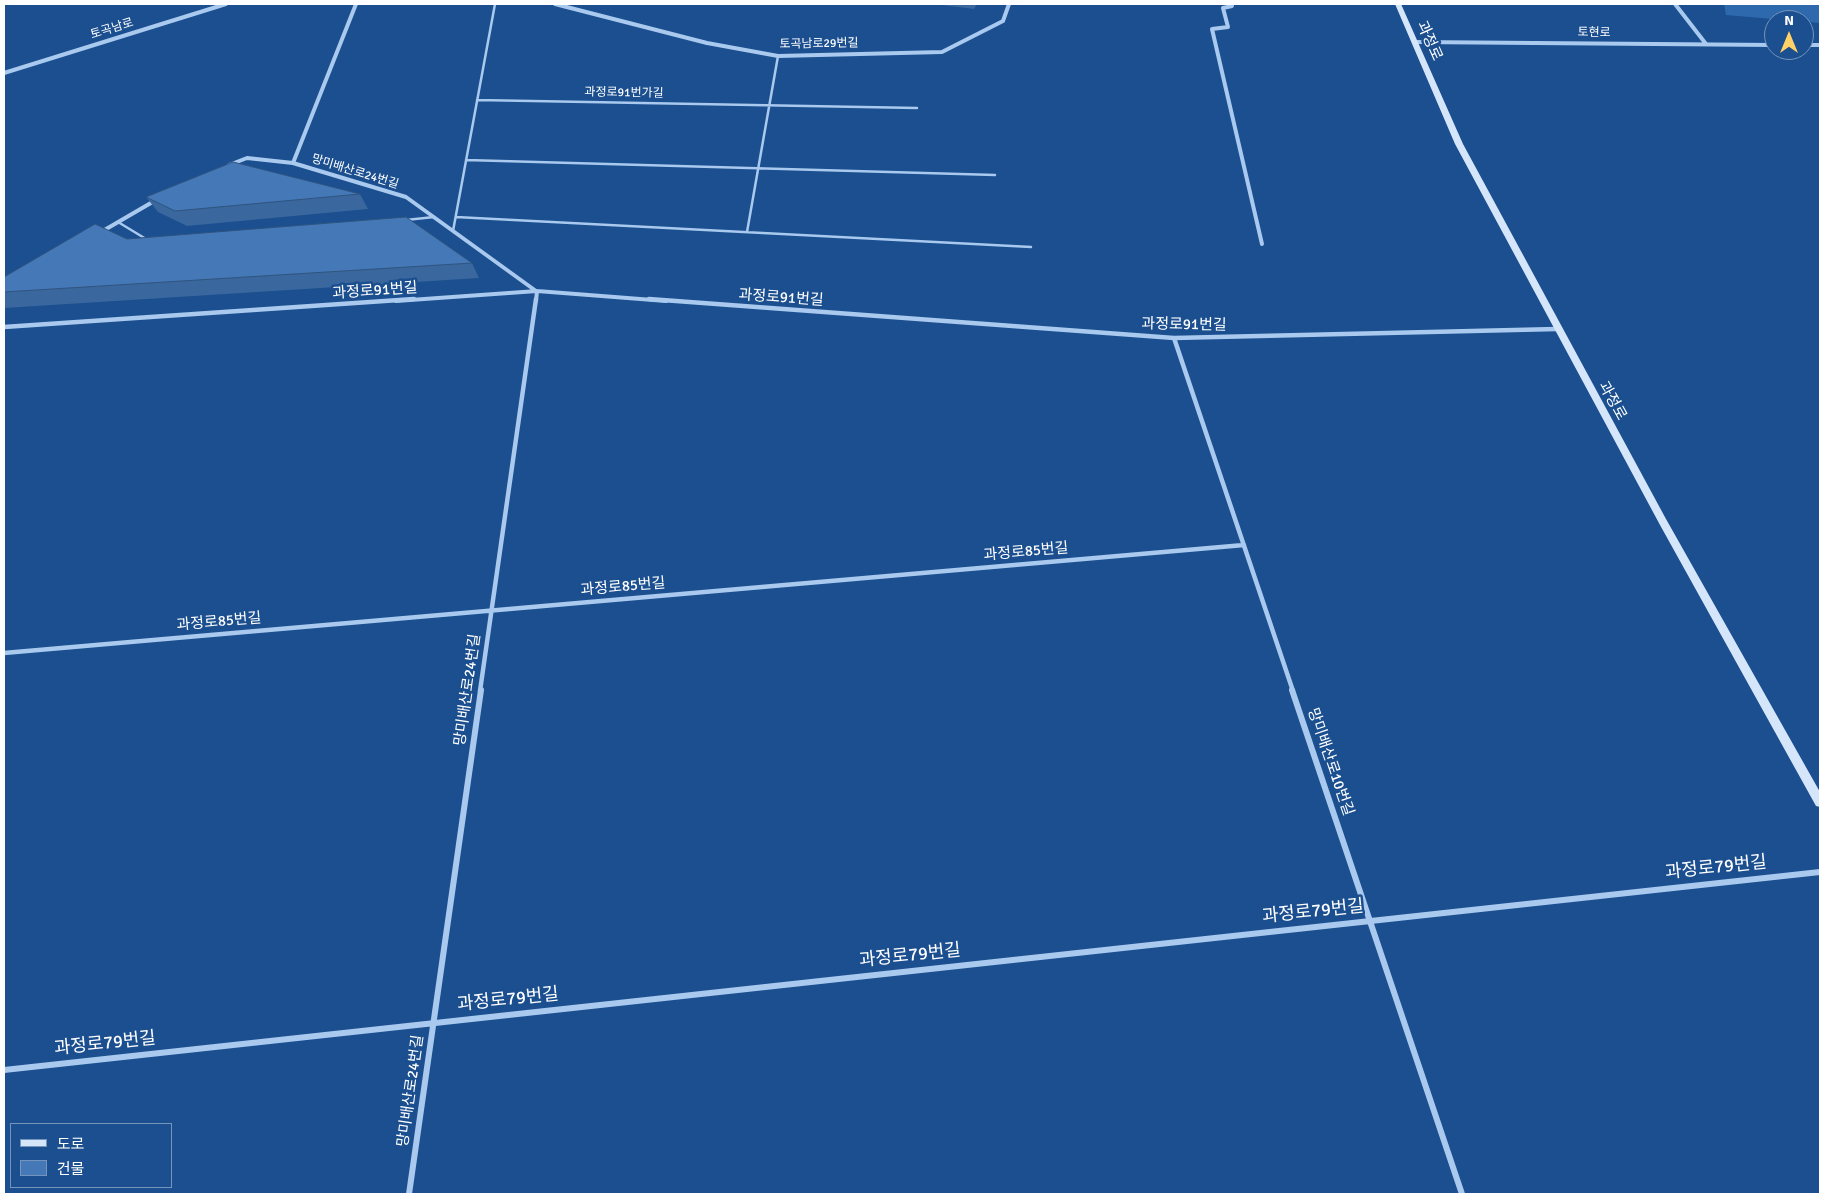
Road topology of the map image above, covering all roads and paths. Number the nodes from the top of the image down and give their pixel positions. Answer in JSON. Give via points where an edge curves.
{"nodes":[{"id":1,"x":226,"y":4,"type":"edge"},
{"id":2,"x":356,"y":4,"type":"edge"},
{"id":3,"x":495,"y":4,"type":"edge"},
{"id":4,"x":555,"y":4,"type":"edge"},
{"id":5,"x":1009,"y":4,"type":"edge"},
{"id":6,"x":1231,"y":4,"type":"edge"},
{"id":7,"x":1398,"y":4,"type":"edge"},
{"id":8,"x":1675,"y":4,"type":"edge"},
{"id":9,"x":1414,"y":42,"type":"junction"},
{"id":10,"x":1706,"y":44,"type":"junction"},
{"id":11,"x":1764,"y":45,"type":"edge"},
{"id":12,"x":778,"y":56,"type":"junction"},
{"id":13,"x":4,"y":72,"type":"edge"},
{"id":14,"x":477,"y":100,"type":"junction"},
{"id":15,"x":770,"y":104,"type":"junction"},
{"id":16,"x":917,"y":108,"type":"dead end"},
{"id":17,"x":466,"y":160,"type":"junction"},
{"id":18,"x":293,"y":164,"type":"junction"},
{"id":19,"x":223,"y":168,"type":"edge"},
{"id":20,"x":758,"y":168,"type":"junction"},
{"id":21,"x":995,"y":175,"type":"dead end"},
{"id":22,"x":158,"y":199,"type":"edge"},
{"id":23,"x":434,"y":217,"type":"junction"},
{"id":24,"x":456,"y":217,"type":"junction"},
{"id":25,"x":405,"y":220,"type":"edge"},
{"id":26,"x":118,"y":222,"type":"junction"},
{"id":27,"x":453,"y":231,"type":"junction"},
{"id":28,"x":747,"y":232,"type":"junction"},
{"id":29,"x":93,"y":236,"type":"edge"},
{"id":30,"x":149,"y":241,"type":"edge"},
{"id":31,"x":1262,"y":244,"type":"dead end"},
{"id":32,"x":1031,"y":247,"type":"dead end"},
{"id":33,"x":536,"y":291,"type":"junction"},
{"id":34,"x":4,"y":327,"type":"edge"},
{"id":35,"x":1557,"y":328,"type":"junction"},
{"id":36,"x":1174,"y":338,"type":"junction"},
{"id":37,"x":1244,"y":545,"type":"junction"},
{"id":38,"x":491,"y":611,"type":"junction"},
{"id":39,"x":4,"y":653,"type":"edge"},
{"id":40,"x":1820,"y":802,"type":"edge"},
{"id":41,"x":1820,"y":872,"type":"edge"},
{"id":42,"x":1371,"y":921,"type":"junction"},
{"id":43,"x":433,"y":1023,"type":"junction"},
{"id":44,"x":4,"y":1070,"type":"edge"},
{"id":45,"x":409,"y":1194,"type":"edge"},
{"id":46,"x":1462,"y":1194,"type":"edge"}],
"edges":[{"from":1,"to":13,"type":"street","name":"토곡남로"},
{"from":2,"to":18,"type":"street","name":"망미배산로24번길"},
{"from":3,"to":14,"type":"lane"},
{"from":4,"to":12,"type":"street","name":"토곡남로29번길","via":[[707,43]]},
{"from":5,"to":12,"type":"street","name":"토곡남로29번길","via":[[1003,21],[942,52]]},
{"from":6,"to":31,"type":"street","via":[[1223,8],[1228,27],[1212,28]]},
{"from":7,"to":9,"type":"main road","name":"과정로"},
{"from":8,"to":10,"type":"street"},
{"from":9,"to":10,"type":"street","name":"토현로"},
{"from":9,"to":35,"type":"main road","name":"과정로","via":[[1459,144]]},
{"from":10,"to":11,"type":"street","name":"토현로"},
{"from":12,"to":15,"type":"lane"},
{"from":14,"to":15,"type":"lane","name":"과정로91번가길"},
{"from":14,"to":17,"type":"lane"},
{"from":15,"to":16,"type":"lane","name":"과정로91번가길"},
{"from":15,"to":20,"type":"lane"},
{"from":17,"to":20,"type":"lane"},
{"from":17,"to":24,"type":"lane"},
{"from":18,"to":19,"type":"street","via":[[247,158]]},
{"from":18,"to":23,"type":"street","name":"망미배산로24번길","via":[[406,197]]},
{"from":20,"to":21,"type":"lane"},
{"from":20,"to":28,"type":"lane"},
{"from":22,"to":26,"type":"street"},
{"from":23,"to":25,"type":"lane"},
{"from":23,"to":27,"type":"street","name":"망미배산로24번길"},
{"from":24,"to":27,"type":"lane"},
{"from":24,"to":28,"type":"lane"},
{"from":26,"to":29,"type":"street"},
{"from":26,"to":30,"type":"lane"},
{"from":27,"to":33,"type":"street","name":"망미배산로24번길"},
{"from":28,"to":32,"type":"lane"},
{"from":33,"to":34,"type":"street","name":"과정로91번길"},
{"from":33,"to":36,"type":"street","name":"과정로91번길"},
{"from":33,"to":38,"type":"street","name":"망미배산로24번길"},
{"from":35,"to":36,"type":"street","name":"과정로91번길"},
{"from":35,"to":40,"type":"main road","name":"과정로"},
{"from":36,"to":37,"type":"street","name":"망미배산로10번길"},
{"from":37,"to":38,"type":"street","name":"과정로85번길"},
{"from":37,"to":42,"type":"street","name":"망미배산로10번길"},
{"from":38,"to":39,"type":"street","name":"과정로85번길"},
{"from":38,"to":43,"type":"street","name":"망미배산로24번길"},
{"from":41,"to":42,"type":"street","name":"과정로79번길"},
{"from":42,"to":43,"type":"street","name":"과정로79번길"},
{"from":42,"to":46,"type":"street","name":"망미배산로10번길"},
{"from":43,"to":44,"type":"street","name":"과정로79번길"},
{"from":43,"to":45,"type":"street","name":"망미배산로24번길"}]}
